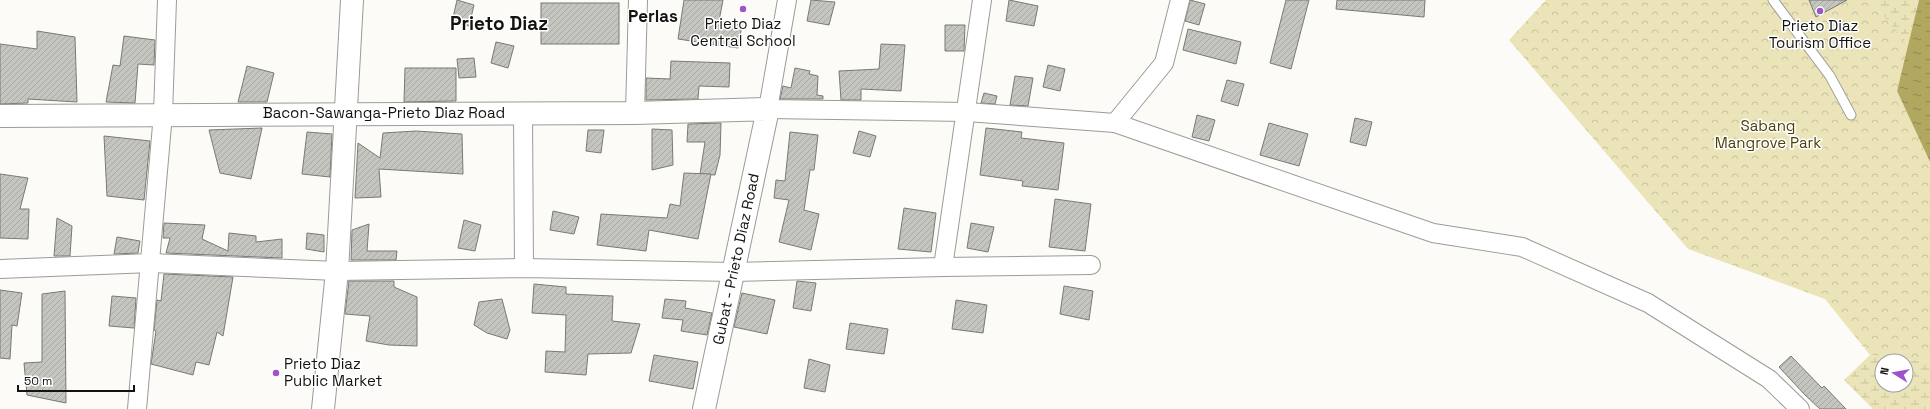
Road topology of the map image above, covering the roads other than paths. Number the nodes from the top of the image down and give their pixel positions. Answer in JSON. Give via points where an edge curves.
{"nodes":[{"id":1,"x":167,"y":0,"type":"edge"},
{"id":2,"x":352,"y":0,"type":"edge"},
{"id":3,"x":638,"y":0,"type":"edge"},
{"id":4,"x":787,"y":0,"type":"edge"},
{"id":5,"x":982,"y":0,"type":"edge"},
{"id":6,"x":1180,"y":0,"type":"edge"},
{"id":7,"x":1774,"y":0,"type":"edge"},
{"id":8,"x":768,"y":108,"type":"junction"},
{"id":9,"x":967,"y":112,"type":"junction"},
{"id":10,"x":523,"y":113,"type":"junction"},
{"id":11,"x":635,"y":113,"type":"junction"},
{"id":12,"x":163,"y":114,"type":"junction"},
{"id":13,"x":345,"y":114,"type":"junction"},
{"id":14,"x":1851,"y":115,"type":"dead end"},
{"id":15,"x":0,"y":116,"type":"edge"},
{"id":16,"x":1115,"y":123,"type":"junction"},
{"id":17,"x":151,"y":263,"type":"junction"},
{"id":18,"x":1091,"y":265,"type":"dead end"},
{"id":19,"x":943,"y":267,"type":"junction"},
{"id":20,"x":524,"y":268,"type":"junction"},
{"id":21,"x":0,"y":269,"type":"edge"},
{"id":22,"x":337,"y":271,"type":"junction"},
{"id":23,"x":733,"y":272,"type":"junction"},
{"id":24,"x":137,"y":409,"type":"edge"},
{"id":25,"x":323,"y":409,"type":"edge"},
{"id":26,"x":704,"y":409,"type":"edge"},
{"id":27,"x":1800,"y":409,"type":"edge"}],
"edges":[{"from":1,"to":12,"type":"street"},
{"from":2,"to":13,"type":"main road"},
{"from":3,"to":11,"type":"street"},
{"from":4,"to":8,"type":"street"},
{"from":5,"to":9,"type":"street"},
{"from":6,"to":16,"type":"street","via":[[1164,64]]},
{"from":7,"to":14,"type":"lane","via":[[1830,76]]},
{"from":8,"to":9,"type":"street"},
{"from":8,"to":11,"type":"main road","name":"Bacon-Sawanga-Prieto Diaz Road"},
{"from":8,"to":23,"type":"main road","name":"Gubat - Prieto Diaz Road"},
{"from":9,"to":16,"type":"street"},
{"from":9,"to":19,"type":"street"},
{"from":10,"to":11,"type":"main road","name":"Bacon-Sawanga-Prieto Diaz Road"},
{"from":10,"to":13,"type":"main road","name":"Bacon-Sawanga-Prieto Diaz Road"},
{"from":10,"to":20,"type":"street"},
{"from":12,"to":13,"type":"main road","name":"Bacon-Sawanga-Prieto Diaz Road"},
{"from":12,"to":15,"type":"main road","name":"Bacon-Sawanga-Prieto Diaz Road"},
{"from":12,"to":17,"type":"street"},
{"from":13,"to":22,"type":"main road"},
{"from":16,"to":27,"type":"street","via":[[1432,233],[1522,247],[1648,303],[1770,379]]},
{"from":17,"to":21,"type":"street"},
{"from":17,"to":22,"type":"street"},
{"from":17,"to":24,"type":"street"},
{"from":18,"to":19,"type":"street"},
{"from":19,"to":23,"type":"street"},
{"from":20,"to":22,"type":"street"},
{"from":20,"to":23,"type":"street"},
{"from":22,"to":25,"type":"main road"},
{"from":23,"to":26,"type":"main road","name":"Gubat - Prieto Diaz Road"}]}
